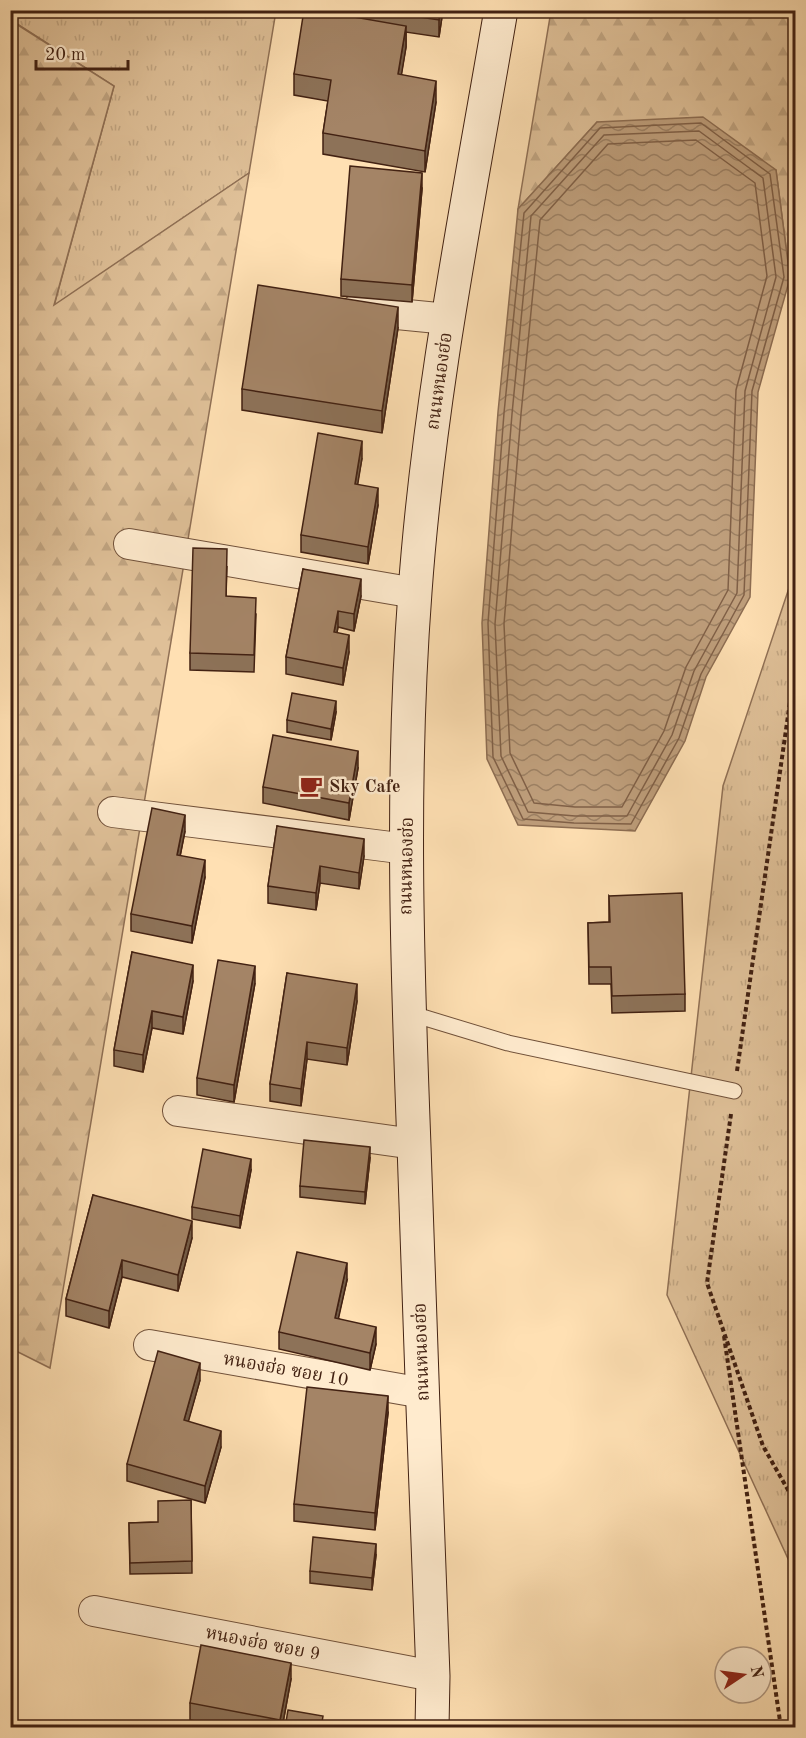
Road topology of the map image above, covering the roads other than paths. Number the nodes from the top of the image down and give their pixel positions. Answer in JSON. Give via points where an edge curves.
{"nodes":[{"id":1,"x":501,"y":10,"type":"edge"},
{"id":2,"x":333,"y":308,"type":"edge"},
{"id":3,"x":448,"y":319,"type":"junction"},
{"id":4,"x":129,"y":544,"type":"dead end"},
{"id":5,"x":415,"y":593,"type":"junction"},
{"id":6,"x":113,"y":812,"type":"dead end"},
{"id":7,"x":406,"y":849,"type":"junction"},
{"id":8,"x":409,"y":1013,"type":"junction"},
{"id":9,"x":734,"y":1091,"type":"road end"},
{"id":10,"x":178,"y":1111,"type":"dead end"},
{"id":11,"x":414,"y":1144,"type":"junction"},
{"id":12,"x":150,"y":1345,"type":"dead end"},
{"id":13,"x":423,"y":1393,"type":"junction"},
{"id":14,"x":94,"y":1611,"type":"dead end"},
{"id":15,"x":433,"y":1676,"type":"junction"},
{"id":16,"x":432,"y":1728,"type":"edge"}],
"edges":[{"from":1,"to":3,"type":"main road","name":"ถนนหนองฮ่อ"},
{"from":2,"to":3,"type":"street"},
{"from":3,"to":5,"type":"main road","name":"ถนนหนองฮ่อ","via":[[426,471]]},
{"from":4,"to":5,"type":"street"},
{"from":5,"to":7,"type":"main road","name":"ถนนหนองฮ่อ","via":[[408,704]]},
{"from":6,"to":7,"type":"street"},
{"from":7,"to":8,"type":"main road","name":"ถนนหนองฮ่อ"},
{"from":8,"to":9,"type":"lane","via":[[508,1043]]},
{"from":8,"to":11,"type":"main road","name":"ถนนหนองฮ่อ"},
{"from":10,"to":11,"type":"street"},
{"from":11,"to":13,"type":"main road","name":"ถนนหนองฮ่อ"},
{"from":12,"to":13,"type":"street","name":"หนองฮ่อ ซอย 10"},
{"from":13,"to":15,"type":"main road","name":"ถนนหนองฮ่อ"},
{"from":14,"to":15,"type":"street","name":"หนองฮ่อ ซอย 9"},
{"from":15,"to":16,"type":"main road","name":"ถนนหนองฮ่อ"}]}
